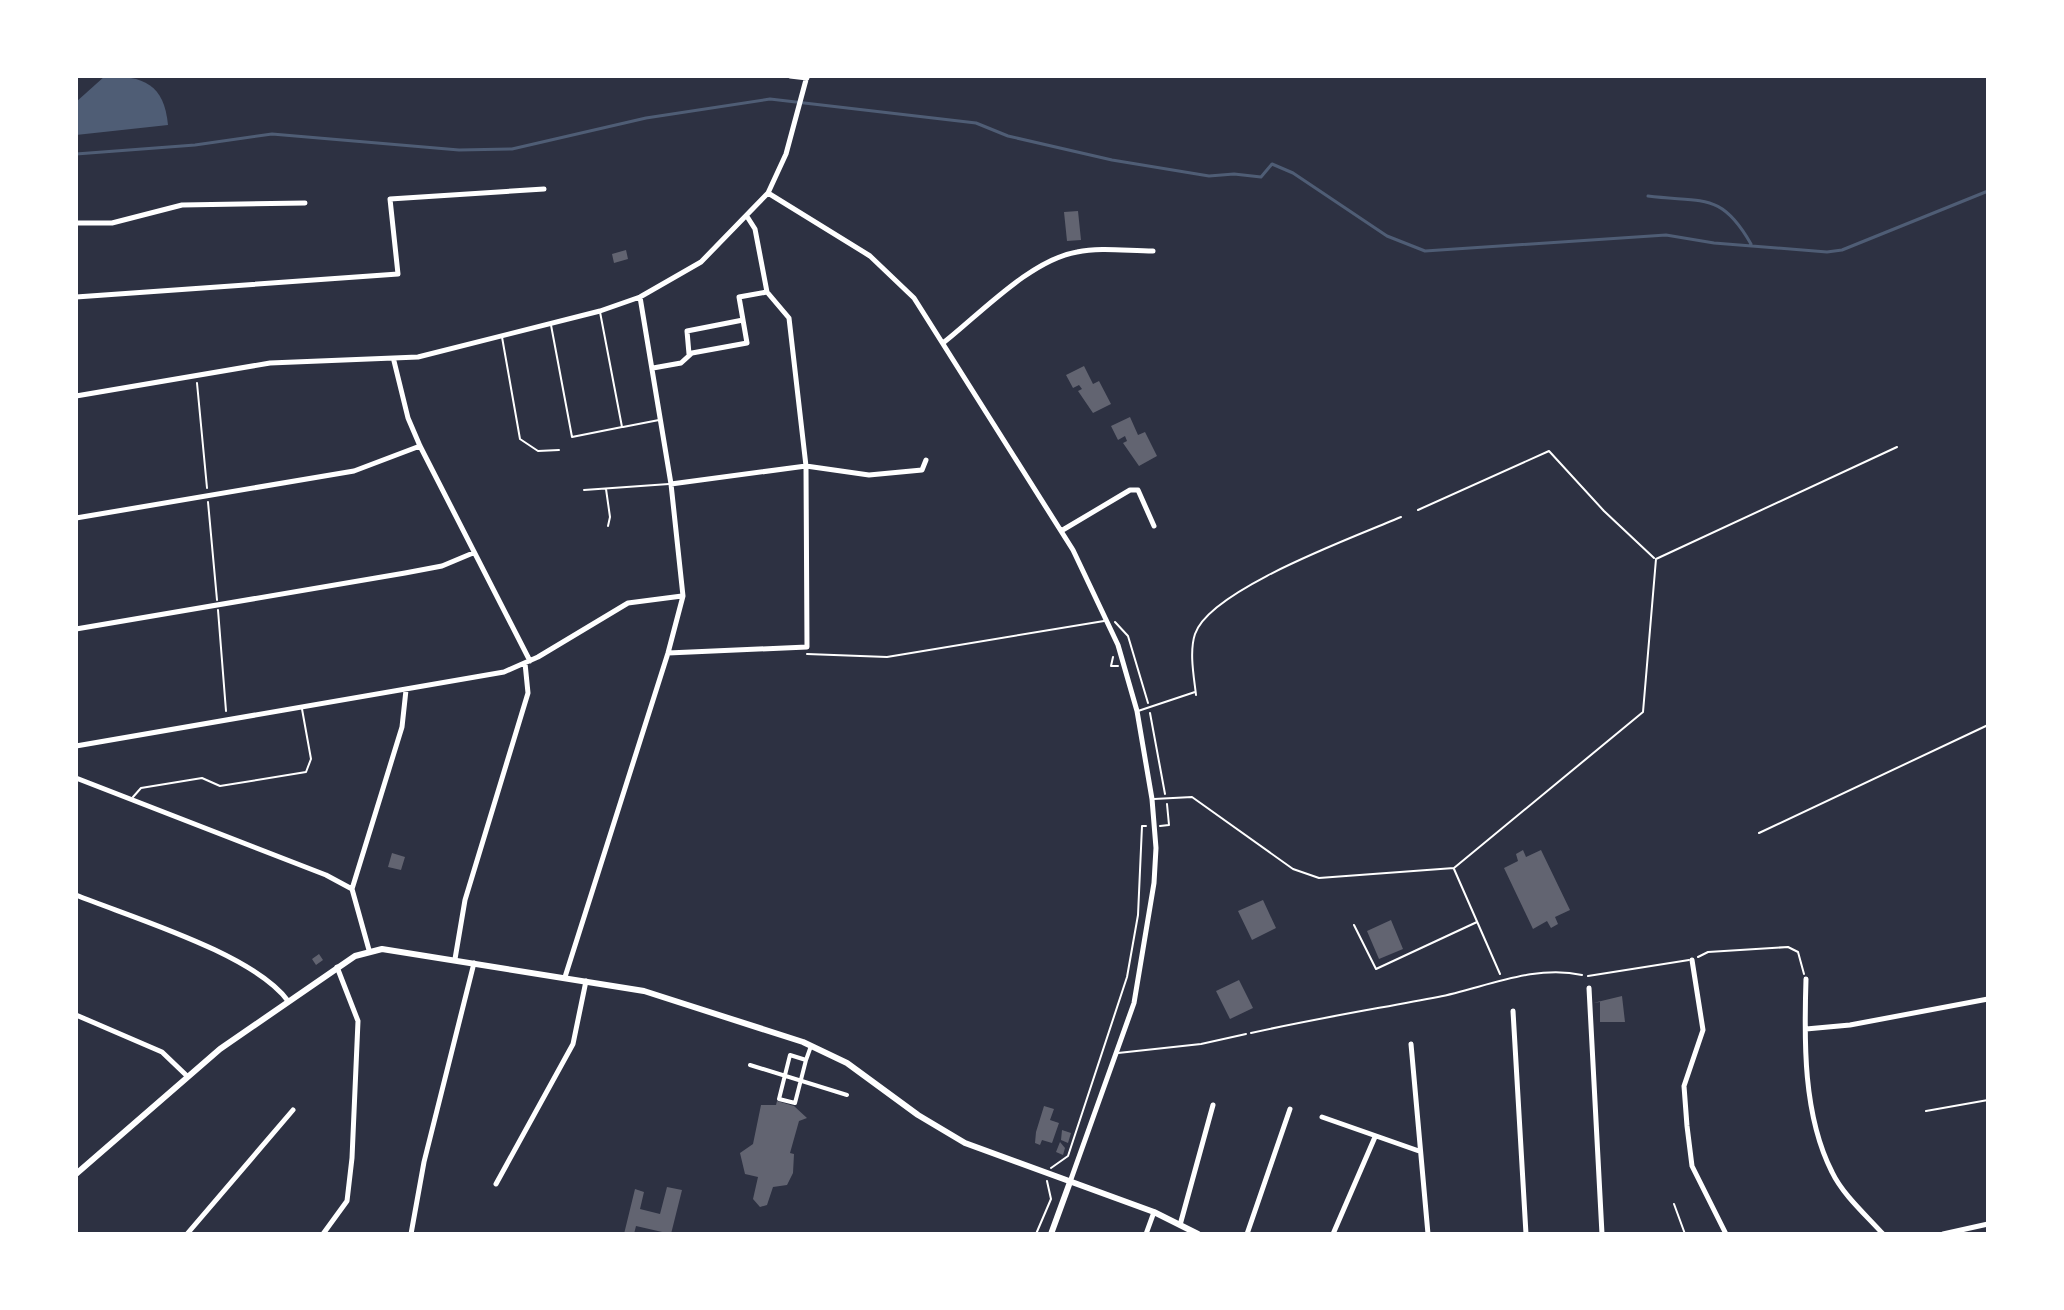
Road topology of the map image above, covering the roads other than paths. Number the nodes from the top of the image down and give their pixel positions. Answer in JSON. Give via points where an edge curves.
{"nodes":[{"id":1,"x":790,"y":76,"type":"edge"},
{"id":2,"x":807,"y":77,"type":"edge"},
{"id":3,"x":544,"y":189,"type":"dead end"},
{"id":4,"x":768,"y":193,"type":"junction"},
{"id":5,"x":305,"y":203,"type":"dead end"},
{"id":6,"x":748,"y":218,"type":"junction"},
{"id":7,"x":76,"y":223,"type":"edge"},
{"id":8,"x":1153,"y":251,"type":"dead end"},
{"id":9,"x":767,"y":292,"type":"junction"},
{"id":10,"x":76,"y":297,"type":"edge"},
{"id":11,"x":640,"y":297,"type":"junction"},
{"id":12,"x":600,"y":311,"type":"junction"},
{"id":13,"x":743,"y":320,"type":"junction"},
{"id":14,"x":551,"y":323,"type":"junction"},
{"id":15,"x":501,"y":335,"type":"junction"},
{"id":16,"x":943,"y":343,"type":"junction"},
{"id":17,"x":689,"y":354,"type":"junction"},
{"id":18,"x":394,"y":360,"type":"junction"},
{"id":19,"x":653,"y":368,"type":"junction"},
{"id":20,"x":76,"y":396,"type":"edge"},
{"id":21,"x":661,"y":420,"type":"junction"},
{"id":22,"x":622,"y":427,"type":"junction"},
{"id":23,"x":420,"y":446,"type":"junction"},
{"id":24,"x":1897,"y":447,"type":"dead end"},
{"id":25,"x":559,"y":450,"type":"dead end"},
{"id":26,"x":926,"y":460,"type":"dead end"},
{"id":27,"x":806,"y":466,"type":"junction"},
{"id":28,"x":671,"y":484,"type":"junction"},
{"id":29,"x":605,"y":488,"type":"junction"},
{"id":30,"x":584,"y":490,"type":"dead end"},
{"id":31,"x":1418,"y":510,"type":"dead end"},
{"id":32,"x":1401,"y":517,"type":"dead end"},
{"id":33,"x":76,"y":518,"type":"edge"},
{"id":34,"x":608,"y":526,"type":"dead end"},
{"id":35,"x":1154,"y":526,"type":"dead end"},
{"id":36,"x":1061,"y":531,"type":"junction"},
{"id":37,"x":473,"y":553,"type":"junction"},
{"id":38,"x":1656,"y":559,"type":"junction"},
{"id":39,"x":683,"y":596,"type":"junction"},
{"id":40,"x":1108,"y":618,"type":"junction"},
{"id":41,"x":76,"y":629,"type":"edge"},
{"id":42,"x":668,"y":653,"type":"junction"},
{"id":43,"x":807,"y":654,"type":"dead end"},
{"id":44,"x":528,"y":662,"type":"junction"},
{"id":45,"x":406,"y":690,"type":"junction"},
{"id":46,"x":302,"y":708,"type":"junction"},
{"id":47,"x":1137,"y":711,"type":"junction"},
{"id":48,"x":1988,"y":725,"type":"edge"},
{"id":49,"x":76,"y":746,"type":"edge"},
{"id":50,"x":76,"y":778,"type":"edge"},
{"id":51,"x":133,"y":797,"type":"junction"},
{"id":52,"x":1152,"y":799,"type":"junction"},
{"id":53,"x":1759,"y":833,"type":"dead end"},
{"id":54,"x":1454,"y":868,"type":"junction"},
{"id":55,"x":352,"y":889,"type":"junction"},
{"id":56,"x":76,"y":895,"type":"edge"},
{"id":57,"x":1477,"y":922,"type":"junction"},
{"id":58,"x":1354,"y":925,"type":"dead end"},
{"id":59,"x":369,"y":950,"type":"junction"},
{"id":60,"x":455,"y":959,"type":"junction"},
{"id":61,"x":1692,"y":960,"type":"joint"},
{"id":62,"x":474,"y":962,"type":"junction"},
{"id":63,"x":337,"y":967,"type":"junction"},
{"id":64,"x":1500,"y":974,"type":"dead end"},
{"id":65,"x":1588,"y":976,"type":"road end"},
{"id":66,"x":565,"y":977,"type":"junction"},
{"id":67,"x":1806,"y":979,"type":"road end"},
{"id":68,"x":586,"y":980,"type":"junction"},
{"id":69,"x":1589,"y":988,"type":"dead end"},
{"id":70,"x":1988,"y":999,"type":"edge"},
{"id":71,"x":288,"y":1001,"type":"junction"},
{"id":72,"x":1513,"y":1011,"type":"dead end"},
{"id":73,"x":76,"y":1015,"type":"edge"},
{"id":74,"x":1806,"y":1029,"type":"junction"},
{"id":75,"x":1246,"y":1034,"type":"road end"},
{"id":76,"x":1411,"y":1044,"type":"dead end"},
{"id":77,"x":811,"y":1046,"type":"junction"},
{"id":78,"x":1118,"y":1053,"type":"junction"},
{"id":79,"x":806,"y":1060,"type":"junction"},
{"id":80,"x":750,"y":1065,"type":"dead end"},
{"id":81,"x":186,"y":1075,"type":"junction"},
{"id":82,"x":785,"y":1075,"type":"junction"},
{"id":83,"x":801,"y":1080,"type":"junction"},
{"id":84,"x":847,"y":1095,"type":"dead end"},
{"id":85,"x":1988,"y":1100,"type":"edge"},
{"id":86,"x":1213,"y":1105,"type":"dead end"},
{"id":87,"x":1290,"y":1109,"type":"dead end"},
{"id":88,"x":293,"y":1110,"type":"dead end"},
{"id":89,"x":1926,"y":1111,"type":"dead end"},
{"id":90,"x":1322,"y":1117,"type":"dead end"},
{"id":91,"x":1375,"y":1137,"type":"junction"},
{"id":92,"x":1420,"y":1151,"type":"junction"},
{"id":93,"x":76,"y":1165,"type":"edge"},
{"id":94,"x":86,"y":1165,"type":"junction"},
{"id":95,"x":76,"y":1174,"type":"edge"},
{"id":96,"x":1070,"y":1182,"type":"junction"},
{"id":97,"x":496,"y":1184,"type":"dead end"},
{"id":98,"x":1674,"y":1204,"type":"dead end"},
{"id":99,"x":1154,"y":1212,"type":"junction"},
{"id":100,"x":1988,"y":1224,"type":"edge"},
{"id":101,"x":1180,"y":1225,"type":"junction"},
{"id":102,"x":187,"y":1234,"type":"edge"},
{"id":103,"x":323,"y":1234,"type":"edge"},
{"id":104,"x":411,"y":1234,"type":"edge"},
{"id":105,"x":1051,"y":1234,"type":"edge"},
{"id":106,"x":1146,"y":1234,"type":"edge"},
{"id":107,"x":1198,"y":1234,"type":"edge"},
{"id":108,"x":1247,"y":1234,"type":"edge"},
{"id":109,"x":1333,"y":1234,"type":"edge"},
{"id":110,"x":1428,"y":1234,"type":"edge"},
{"id":111,"x":1526,"y":1234,"type":"edge"},
{"id":112,"x":1602,"y":1234,"type":"edge"},
{"id":113,"x":1685,"y":1234,"type":"edge"},
{"id":114,"x":1726,"y":1234,"type":"edge"},
{"id":115,"x":1883,"y":1234,"type":"edge"},
{"id":116,"x":1943,"y":1234,"type":"edge"}],
"edges":[{"from":1,"to":2,"type":"street"},
{"from":2,"to":4,"type":"street","via":[[786,154]]},
{"from":3,"to":10,"type":"street","via":[[390,199],[398,274]]},
{"from":4,"to":6,"type":"street"},
{"from":4,"to":16,"type":"street","via":[[891,273]]},
{"from":5,"to":7,"type":"street","via":[[182,205],[112,223]]},
{"from":6,"to":9,"type":"street","via":[[755,229]]},
{"from":6,"to":11,"type":"street","via":[[701,262]]},
{"from":8,"to":16,"type":"street","via":[[1064,255],[996,295]]},
{"from":9,"to":13,"type":"street","via":[[739,297]]},
{"from":9,"to":27,"type":"street","via":[[789,318]]},
{"from":11,"to":12,"type":"street"},
{"from":11,"to":19,"type":"street"},
{"from":12,"to":14,"type":"street"},
{"from":12,"to":22,"type":"lane"},
{"from":13,"to":17,"type":"street","via":[[687,331]]},
{"from":13,"to":17,"type":"street","via":[[747,343]]},
{"from":14,"to":15,"type":"street"},
{"from":14,"to":22,"type":"lane","via":[[572,437]]},
{"from":15,"to":18,"type":"street"},
{"from":15,"to":25,"type":"lane","via":[[520,439],[538,451]]},
{"from":16,"to":36,"type":"street"},
{"from":17,"to":19,"type":"street","via":[[681,363]]},
{"from":18,"to":20,"type":"street","via":[[270,363]]},
{"from":18,"to":23,"type":"street"},
{"from":19,"to":21,"type":"street"},
{"from":21,"to":22,"type":"lane"},
{"from":21,"to":28,"type":"street"},
{"from":23,"to":33,"type":"street","via":[[354,471]]},
{"from":23,"to":37,"type":"street"},
{"from":24,"to":38,"type":"lane"},
{"from":26,"to":27,"type":"street","via":[[922,470],[883,475]]},
{"from":27,"to":28,"type":"street"},
{"from":27,"to":42,"type":"street","via":[[807,647]]},
{"from":28,"to":29,"type":"lane"},
{"from":28,"to":39,"type":"street"},
{"from":29,"to":30,"type":"lane"},
{"from":29,"to":34,"type":"lane"},
{"from":31,"to":38,"type":"lane","via":[[1549,451]]},
{"from":32,"to":47,"type":"lane","via":[[1296,562],[1216,605],[1194,636],[1195,694]]},
{"from":35,"to":36,"type":"street","via":[[1138,490],[1130,490]]},
{"from":36,"to":40,"type":"street"},
{"from":37,"to":41,"type":"street","via":[[442,566]]},
{"from":37,"to":44,"type":"street"},
{"from":38,"to":54,"type":"lane","via":[[1643,712]]},
{"from":39,"to":42,"type":"street"},
{"from":39,"to":44,"type":"street","via":[[628,603]]},
{"from":40,"to":43,"type":"lane","via":[[897,656]]},
{"from":40,"to":47,"type":"street"},
{"from":42,"to":66,"type":"street"},
{"from":44,"to":45,"type":"street","via":[[504,672]]},
{"from":44,"to":60,"type":"street","via":[[528,693],[465,900]]},
{"from":45,"to":46,"type":"street"},
{"from":45,"to":55,"type":"street","via":[[402,727]]},
{"from":46,"to":49,"type":"street"},
{"from":46,"to":51,"type":"lane","via":[[311,759],[306,772],[220,786],[202,778],[141,788]]},
{"from":47,"to":52,"type":"street"},
{"from":48,"to":53,"type":"lane"},
{"from":50,"to":51,"type":"street"},
{"from":51,"to":55,"type":"street"},
{"from":52,"to":54,"type":"lane","via":[[1196,799],[1308,875]]},
{"from":52,"to":78,"type":"street","via":[[1156,859],[1147,937]]},
{"from":54,"to":57,"type":"lane"},
{"from":55,"to":59,"type":"street"},
{"from":56,"to":71,"type":"street","via":[[248,965]]},
{"from":57,"to":58,"type":"lane","via":[[1376,969]]},
{"from":57,"to":64,"type":"lane"},
{"from":59,"to":60,"type":"street"},
{"from":59,"to":63,"type":"street"},
{"from":60,"to":62,"type":"street"},
{"from":61,"to":65,"type":"lane"},
{"from":61,"to":114,"type":"street","via":[[1703,1030],[1684,1086],[1687,1126],[1692,1166]]},
{"from":62,"to":66,"type":"street"},
{"from":62,"to":104,"type":"street"},
{"from":63,"to":71,"type":"street"},
{"from":63,"to":103,"type":"street","via":[[358,1021],[353,1144],[347,1201]]},
{"from":66,"to":68,"type":"street"},
{"from":67,"to":74,"type":"street"},
{"from":68,"to":77,"type":"street","via":[[675,999]]},
{"from":68,"to":97,"type":"street","via":[[573,1044]]},
{"from":69,"to":112,"type":"street"},
{"from":70,"to":74,"type":"street"},
{"from":71,"to":81,"type":"street"},
{"from":72,"to":111,"type":"street"},
{"from":73,"to":81,"type":"street","via":[[162,1052]]},
{"from":74,"to":115,"type":"street","via":[[1811,1105],[1832,1173]]},
{"from":75,"to":78,"type":"lane"},
{"from":76,"to":92,"type":"street"},
{"from":77,"to":79,"type":"street"},
{"from":77,"to":96,"type":"street","via":[[852,1067],[949,1135]]},
{"from":78,"to":96,"type":"street"},
{"from":79,"to":82,"type":"street","via":[[790,1055]]},
{"from":79,"to":83,"type":"street"},
{"from":80,"to":82,"type":"street"},
{"from":81,"to":94,"type":"street"},
{"from":82,"to":83,"type":"street"},
{"from":82,"to":83,"type":"street","via":[[779,1099],[795,1103]]},
{"from":83,"to":84,"type":"street"},
{"from":85,"to":89,"type":"lane"},
{"from":86,"to":101,"type":"street"},
{"from":87,"to":108,"type":"street"},
{"from":88,"to":102,"type":"street"},
{"from":90,"to":91,"type":"street"},
{"from":91,"to":92,"type":"street"},
{"from":91,"to":109,"type":"street"},
{"from":92,"to":110,"type":"street"},
{"from":93,"to":94,"type":"street"},
{"from":94,"to":95,"type":"street"},
{"from":96,"to":99,"type":"street"},
{"from":96,"to":105,"type":"street"},
{"from":98,"to":113,"type":"lane"},
{"from":99,"to":101,"type":"street"},
{"from":99,"to":106,"type":"street"},
{"from":100,"to":116,"type":"street"},
{"from":101,"to":107,"type":"street"}]}
